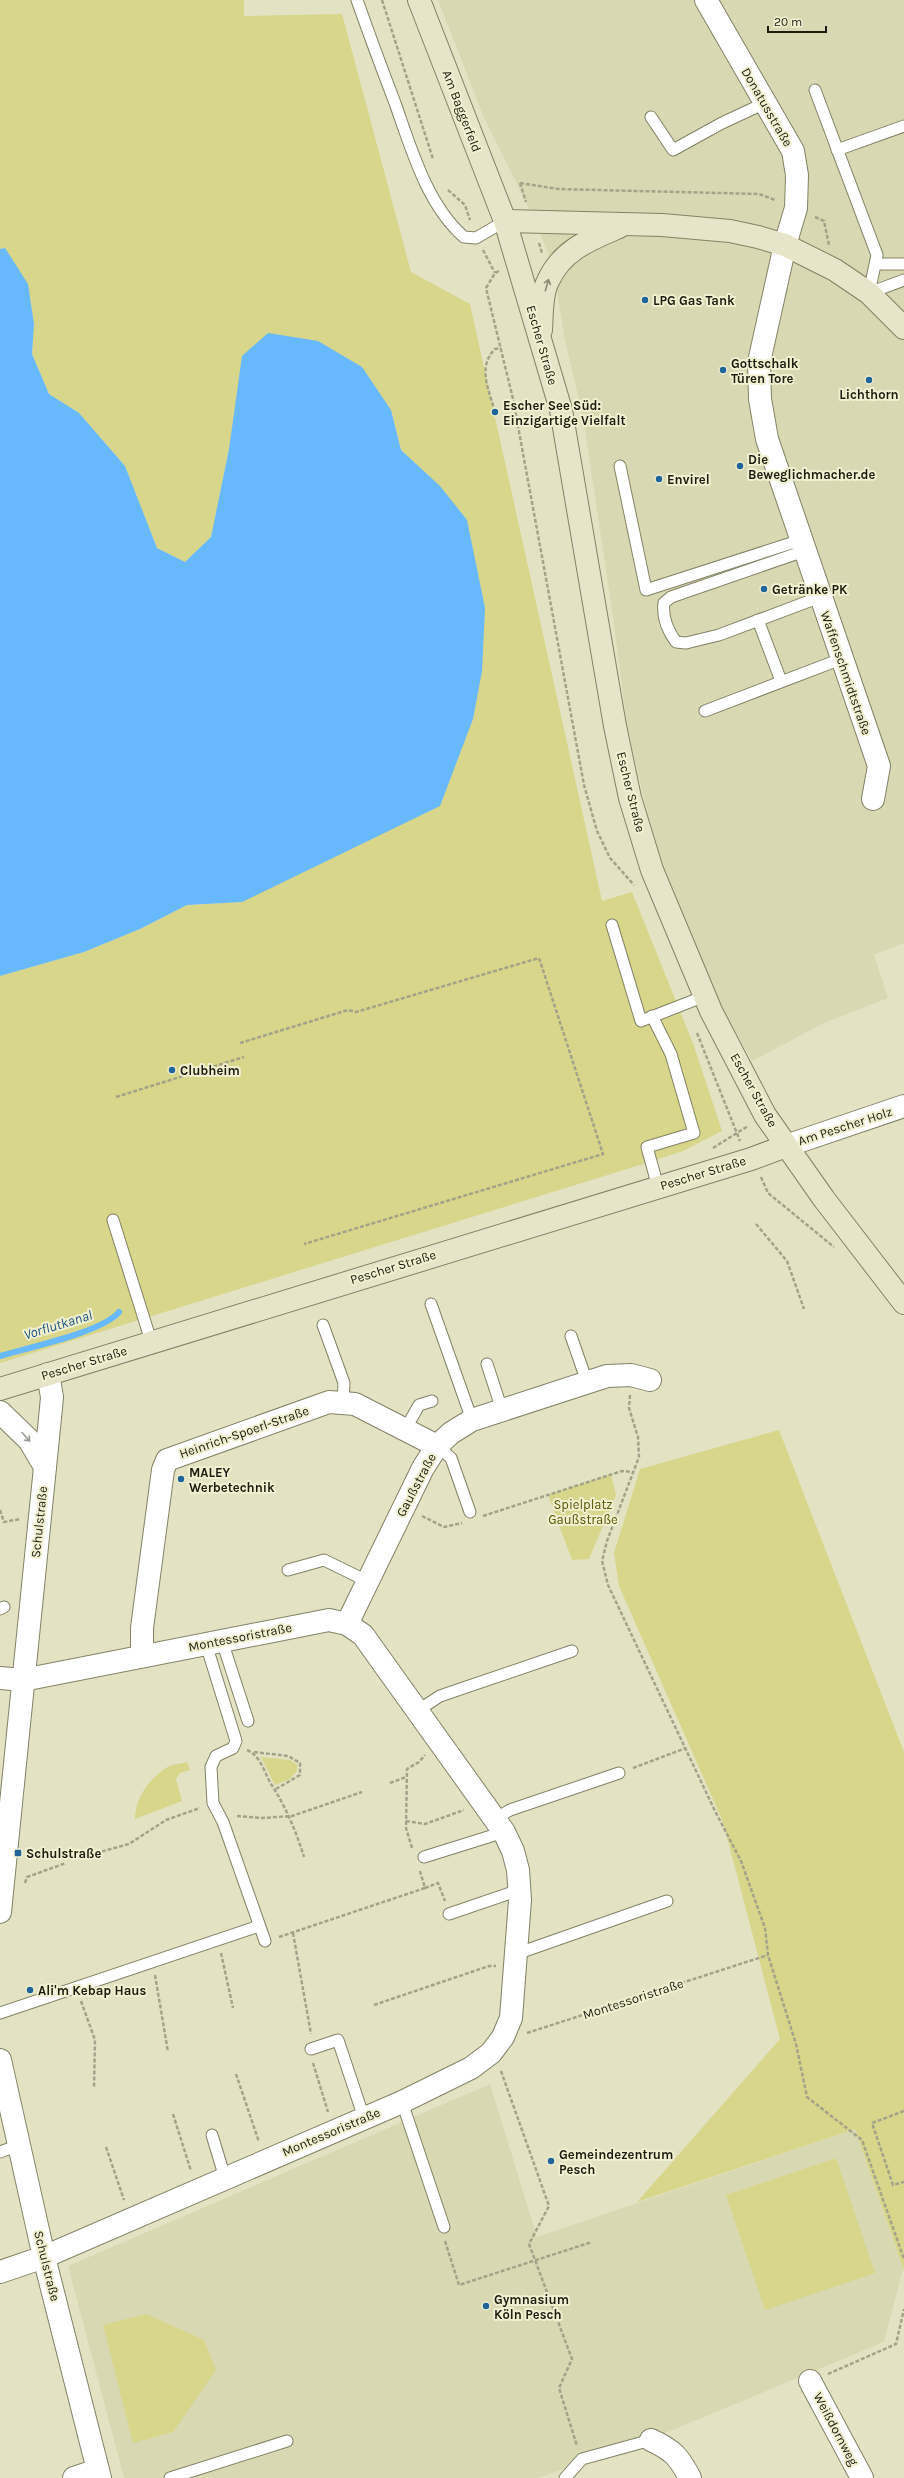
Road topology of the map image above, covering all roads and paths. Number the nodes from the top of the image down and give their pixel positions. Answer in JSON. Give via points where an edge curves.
{"nodes":[{"id":1,"x":357,"y":0,"type":"edge"},
{"id":2,"x":382,"y":0,"type":"edge"},
{"id":3,"x":420,"y":0,"type":"edge"},
{"id":4,"x":706,"y":0,"type":"edge"},
{"id":5,"x":815,"y":90,"type":"dead end"},
{"id":6,"x":765,"y":103,"type":"junction"},
{"id":7,"x":651,"y":116,"type":"dead end"},
{"id":8,"x":904,"y":126,"type":"edge"},
{"id":9,"x":837,"y":150,"type":"junction"},
{"id":10,"x":434,"y":163,"type":"dead end"},
{"id":11,"x":520,"y":182,"type":"dead end"},
{"id":12,"x":442,"y":185,"type":"dead end"},
{"id":13,"x":453,"y":194,"type":"dead end"},
{"id":14,"x":796,"y":208,"type":"junction"},
{"id":15,"x":505,"y":221,"type":"junction"},
{"id":16,"x":627,"y":224,"type":"junction"},
{"id":17,"x":785,"y":245,"type":"junction"},
{"id":18,"x":876,"y":264,"type":"junction"},
{"id":19,"x":904,"y":264,"type":"edge"},
{"id":20,"x":835,"y":270,"type":"junction"},
{"id":21,"x":904,"y":280,"type":"edge"},
{"id":22,"x":869,"y":293,"type":"junction"},
{"id":23,"x":904,"y":328,"type":"edge"},
{"id":24,"x":540,"y":337,"type":"junction"},
{"id":25,"x":501,"y":348,"type":"dead end"},
{"id":26,"x":495,"y":412,"type":"dead end"},
{"id":27,"x":620,"y":466,"type":"dead end"},
{"id":28,"x":802,"y":546,"type":"junction"},
{"id":29,"x":820,"y":597,"type":"junction"},
{"id":30,"x":758,"y":620,"type":"junction"},
{"id":31,"x":841,"y":659,"type":"junction"},
{"id":32,"x":781,"y":681,"type":"junction"},
{"id":33,"x":705,"y":711,"type":"dead end"},
{"id":34,"x":873,"y":799,"type":"dead end"},
{"id":35,"x":612,"y":925,"type":"dead end"},
{"id":36,"x":705,"y":996,"type":"junction"},
{"id":37,"x":652,"y":1016,"type":"junction"},
{"id":38,"x":240,"y":1043,"type":"dead end"},
{"id":39,"x":244,"y":1057,"type":"dead end"},
{"id":40,"x":116,"y":1097,"type":"dead end"},
{"id":41,"x":904,"y":1106,"type":"edge"},
{"id":42,"x":786,"y":1146,"type":"junction"},
{"id":43,"x":751,"y":1159,"type":"junction"},
{"id":44,"x":658,"y":1188,"type":"junction"},
{"id":45,"x":113,"y":1220,"type":"dead end"},
{"id":46,"x":756,"y":1224,"type":"dead end"},
{"id":47,"x":304,"y":1244,"type":"dead end"},
{"id":48,"x":835,"y":1248,"type":"dead end"},
{"id":49,"x":904,"y":1303,"type":"edge"},
{"id":50,"x":431,"y":1304,"type":"dead end"},
{"id":51,"x":804,"y":1309,"type":"dead end"},
{"id":52,"x":323,"y":1325,"type":"dead end"},
{"id":53,"x":570,"y":1336,"type":"dead end"},
{"id":54,"x":151,"y":1341,"type":"junction"},
{"id":55,"x":487,"y":1364,"type":"dead end"},
{"id":56,"x":48,"y":1374,"type":"junction"},
{"id":57,"x":641,"y":1377,"type":"joint"},
{"id":58,"x":587,"y":1382,"type":"junction"},
{"id":59,"x":0,"y":1389,"type":"edge"},
{"id":60,"x":432,"y":1401,"type":"dead end"},
{"id":61,"x":342,"y":1402,"type":"junction"},
{"id":62,"x":502,"y":1410,"type":"junction"},
{"id":63,"x":0,"y":1412,"type":"edge"},
{"id":64,"x":472,"y":1420,"type":"junction"},
{"id":65,"x":405,"y":1430,"type":"junction"},
{"id":66,"x":437,"y":1446,"type":"junction"},
{"id":67,"x":45,"y":1467,"type":"junction"},
{"id":68,"x":633,"y":1472,"type":"junction"},
{"id":69,"x":404,"y":1507,"type":"junction"},
{"id":70,"x":0,"y":1510,"type":"edge"},
{"id":71,"x":40,"y":1515,"type":"junction"},
{"id":72,"x":474,"y":1515,"type":"joint"},
{"id":73,"x":464,"y":1523,"type":"dead end"},
{"id":74,"x":288,"y":1570,"type":"dead end"},
{"id":75,"x":367,"y":1581,"type":"junction"},
{"id":76,"x":347,"y":1624,"type":"junction"},
{"id":77,"x":214,"y":1643,"type":"junction"},
{"id":78,"x":572,"y":1651,"type":"dead end"},
{"id":79,"x":142,"y":1656,"type":"junction"},
{"id":80,"x":0,"y":1678,"type":"edge"},
{"id":81,"x":23,"y":1680,"type":"junction"},
{"id":82,"x":417,"y":1711,"type":"junction"},
{"id":83,"x":248,"y":1721,"type":"dead end"},
{"id":84,"x":438,"y":1740,"type":"junction"},
{"id":85,"x":235,"y":1744,"type":"junction"},
{"id":86,"x":686,"y":1748,"type":"junction"},
{"id":87,"x":254,"y":1752,"type":"junction"},
{"id":88,"x":619,"y":1773,"type":"joint"},
{"id":89,"x":406,"y":1777,"type":"junction"},
{"id":90,"x":390,"y":1782,"type":"dead end"},
{"id":91,"x":276,"y":1789,"type":"junction"},
{"id":92,"x":362,"y":1792,"type":"dead end"},
{"id":93,"x":215,"y":1807,"type":"junction"},
{"id":94,"x":290,"y":1816,"type":"junction"},
{"id":95,"x":494,"y":1818,"type":"junction"},
{"id":96,"x":406,"y":1821,"type":"junction"},
{"id":97,"x":96,"y":1853,"type":"dead end"},
{"id":98,"x":304,"y":1857,"type":"dead end"},
{"id":99,"x":418,"y":1859,"type":"junction"},
{"id":100,"x":66,"y":1863,"type":"dead end"},
{"id":101,"x":25,"y":1885,"type":"dead end"},
{"id":102,"x":425,"y":1888,"type":"junction"},
{"id":103,"x":519,"y":1890,"type":"junction"},
{"id":104,"x":667,"y":1900,"type":"dead end"},
{"id":105,"x":0,"y":1912,"type":"edge"},
{"id":106,"x":449,"y":1914,"type":"joint"},
{"id":107,"x":259,"y":1926,"type":"junction"},
{"id":108,"x":219,"y":1940,"type":"junction"},
{"id":109,"x":265,"y":1941,"type":"joint"},
{"id":110,"x":768,"y":1955,"type":"junction"},
{"id":111,"x":516,"y":1960,"type":"junction"},
{"id":112,"x":153,"y":1962,"type":"junction"},
{"id":113,"x":77,"y":1987,"type":"junction"},
{"id":114,"x":374,"y":2005,"type":"dead end"},
{"id":115,"x":232,"y":2008,"type":"dead end"},
{"id":116,"x":0,"y":2013,"type":"edge"},
{"id":117,"x":495,"y":2048,"type":"junction"},
{"id":118,"x":311,"y":2049,"type":"dead end"},
{"id":119,"x":168,"y":2052,"type":"dead end"},
{"id":120,"x":0,"y":2060,"type":"edge"},
{"id":121,"x":236,"y":2074,"type":"dead end"},
{"id":122,"x":94,"y":2088,"type":"dead end"},
{"id":123,"x":402,"y":2102,"type":"junction"},
{"id":124,"x":904,"y":2111,"type":"edge"},
{"id":125,"x":173,"y":2114,"type":"dead end"},
{"id":126,"x":364,"y":2118,"type":"junction"},
{"id":127,"x":212,"y":2135,"type":"dead end"},
{"id":128,"x":106,"y":2147,"type":"dead end"},
{"id":129,"x":10,"y":2148,"type":"edge"},
{"id":130,"x":266,"y":2161,"type":"junction"},
{"id":131,"x":225,"y":2178,"type":"junction"},
{"id":132,"x":904,"y":2182,"type":"edge"},
{"id":133,"x":197,"y":2190,"type":"junction"},
{"id":134,"x":130,"y":2219,"type":"junction"},
{"id":135,"x":444,"y":2227,"type":"joint"},
{"id":136,"x":592,"y":2242,"type":"dead end"},
{"id":137,"x":44,"y":2257,"type":"junction"},
{"id":138,"x":904,"y":2260,"type":"edge"},
{"id":139,"x":536,"y":2262,"type":"junction"},
{"id":140,"x":0,"y":2272,"type":"edge"},
{"id":141,"x":904,"y":2309,"type":"edge"},
{"id":142,"x":810,"y":2381,"type":"joint"},
{"id":143,"x":651,"y":2440,"type":"joint"},
{"id":144,"x":287,"y":2441,"type":"dead end"},
{"id":145,"x":582,"y":2459,"type":"junction"},
{"id":146,"x":99,"y":2474,"type":"edge"},
{"id":147,"x":74,"y":2478,"type":"edge"},
{"id":148,"x":170,"y":2478,"type":"edge"},
{"id":149,"x":565,"y":2478,"type":"edge"},
{"id":150,"x":690,"y":2478,"type":"edge"},
{"id":151,"x":862,"y":2478,"type":"edge"}],
"edges":[{"from":1,"to":15,"type":"lane","via":[[410,146],[430,190],[453,228],[464,237],[476,238]]},
{"from":2,"to":10,"type":"path"},
{"from":3,"to":15,"type":"main road","name":"Am Baggerfeld"},
{"from":4,"to":6,"type":"street","name":"Donatusstraße"},
{"from":5,"to":9,"type":"lane"},
{"from":6,"to":7,"type":"lane","via":[[673,150]]},
{"from":6,"to":14,"type":"street","name":"Donatusstraße","via":[[793,151],[797,175]]},
{"from":8,"to":9,"type":"lane"},
{"from":9,"to":18,"type":"lane","via":[[877,255]]},
{"from":11,"to":14,"type":"path","via":[[558,189],[759,194]]},
{"from":12,"to":13,"type":"path"},
{"from":14,"to":17,"type":"street","name":"Donatusstraße"},
{"from":14,"to":20,"type":"path","via":[[824,221]]},
{"from":15,"to":16,"type":"main road"},
{"from":15,"to":24,"type":"main road","name":"Escher Straße"},
{"from":16,"to":17,"type":"main road","via":[[730,231]]},
{"from":24,"to":16,"type":"main road","one_way":true,"via":[[547,282],[564,256],[592,238]]},
{"from":17,"to":20,"type":"main road"},
{"from":17,"to":28,"type":"street","name":"Waffenschmidtstraße","via":[[759,362],[760,399],[767,438]]},
{"from":18,"to":19,"type":"lane"},
{"from":18,"to":22,"type":"lane"},
{"from":20,"to":22,"type":"main road"},
{"from":21,"to":22,"type":"lane"},
{"from":22,"to":23,"type":"main road"},
{"from":24,"to":36,"type":"main road","name":"Escher Straße","via":[[561,410],[615,726],[630,798],[652,870]]},
{"from":25,"to":26,"type":"path","via":[[495,349],[485,363],[484,374]]},
{"from":27,"to":28,"type":"lane","via":[[646,590]]},
{"from":28,"to":29,"type":"street","name":"Waffenschmidtstraße"},
{"from":28,"to":30,"type":"lane","via":[[671,597],[664,603],[663,613],[671,636],[676,642],[686,643],[719,635]]},
{"from":29,"to":30,"type":"lane"},
{"from":29,"to":31,"type":"street","name":"Waffenschmidtstraße"},
{"from":30,"to":32,"type":"lane"},
{"from":31,"to":32,"type":"lane"},
{"from":31,"to":34,"type":"street","name":"Waffenschmidtstraße","via":[[879,766]]},
{"from":32,"to":33,"type":"lane"},
{"from":35,"to":37,"type":"lane","via":[[641,1021]]},
{"from":36,"to":37,"type":"lane"},
{"from":36,"to":42,"type":"main road","name":"Escher Straße","via":[[765,1115]]},
{"from":37,"to":44,"type":"lane","via":[[671,1054],[694,1133],[647,1147]]},
{"from":38,"to":47,"type":"path","via":[[348,1010],[356,1012],[539,958],[603,1154]]},
{"from":39,"to":40,"type":"path"},
{"from":41,"to":42,"type":"street","name":"Am Pescher Holz"},
{"from":42,"to":43,"type":"main road","name":"Pescher Straße"},
{"from":42,"to":49,"type":"main road","name":"Escher Straße"},
{"from":43,"to":44,"type":"main road","name":"Pescher Straße"},
{"from":43,"to":48,"type":"path","via":[[768,1193]]},
{"from":44,"to":54,"type":"main road","name":"Pescher Straße"},
{"from":45,"to":54,"type":"lane"},
{"from":46,"to":51,"type":"path","via":[[787,1261]]},
{"from":50,"to":64,"type":"lane"},
{"from":52,"to":61,"type":"lane","via":[[344,1383]]},
{"from":53,"to":58,"type":"lane"},
{"from":54,"to":56,"type":"main road","name":"Pescher Straße"},
{"from":55,"to":62,"type":"lane"},
{"from":56,"to":59,"type":"main road","name":"Pescher Straße"},
{"from":56,"to":67,"type":"street","name":"Schulstraße","via":[[52,1397]]},
{"from":57,"to":58,"type":"street","name":"Gaußstraße","via":[[607,1376]]},
{"from":57,"to":68,"type":"path","via":[[629,1408],[638,1437],[639,1457]]},
{"from":58,"to":62,"type":"street","name":"Gaußstraße"},
{"from":60,"to":65,"type":"lane","via":[[419,1405]]},
{"from":61,"to":65,"type":"street","name":"Heinrich-Spoerl-Straße","via":[[355,1404]]},
{"from":61,"to":79,"type":"street","name":"Heinrich-Spoerl-Straße","via":[[329,1402],[167,1460],[163,1470],[142,1628]]},
{"from":62,"to":64,"type":"street","name":"Gaußstraße"},
{"from":63,"to":67,"type":"street","name":"Schulstraße","one_way":true,"via":[[29,1440]]},
{"from":64,"to":66,"type":"street","name":"Gaußstraße","via":[[451,1433]]},
{"from":65,"to":66,"type":"street","name":"Heinrich-Spoerl-Straße"},
{"from":66,"to":69,"type":"street","name":"Gaußstraße","via":[[422,1468]]},
{"from":66,"to":72,"type":"lane","via":[[451,1458]]},
{"from":67,"to":71,"type":"street","name":"Schulstraße"},
{"from":68,"to":72,"type":"path","via":[[622,1471]]},
{"from":68,"to":86,"type":"path","via":[[602,1561],[608,1585]]},
{"from":69,"to":73,"type":"path","via":[[444,1527]]},
{"from":69,"to":75,"type":"street","name":"Gaußstraße"},
{"from":70,"to":71,"type":"path","via":[[4,1522]]},
{"from":71,"to":81,"type":"street","name":"Schulstraße"},
{"from":74,"to":75,"type":"lane","via":[[324,1560]]},
{"from":75,"to":76,"type":"street","name":"Gaußstraße"},
{"from":76,"to":77,"type":"street","name":"Montessoristraße","via":[[329,1620]]},
{"from":76,"to":82,"type":"street","name":"Montessoristraße","via":[[363,1636]]},
{"from":77,"to":79,"type":"street","name":"Montessoristraße"},
{"from":77,"to":83,"type":"lane"},
{"from":77,"to":85,"type":"lane"},
{"from":78,"to":82,"type":"lane","via":[[440,1696]]},
{"from":79,"to":81,"type":"street","name":"Montessoristraße"},
{"from":80,"to":81,"type":"street","name":"Montessoristraße"},
{"from":81,"to":105,"type":"street","name":"Schulstraße"},
{"from":82,"to":84,"type":"street","name":"Montessoristraße"},
{"from":84,"to":89,"type":"path","via":[[419,1762],[407,1768]]},
{"from":84,"to":95,"type":"street","name":"Montessoristraße"},
{"from":85,"to":87,"type":"path"},
{"from":85,"to":93,"type":"lane","via":[[233,1748],[216,1756],[211,1767]]},
{"from":86,"to":88,"type":"path"},
{"from":86,"to":110,"type":"path","via":[[714,1811],[741,1861],[765,1928]]},
{"from":87,"to":91,"type":"path"},
{"from":87,"to":91,"type":"path","via":[[288,1756],[300,1763],[300,1774]]},
{"from":88,"to":95,"type":"lane","via":[[510,1810]]},
{"from":89,"to":90,"type":"path"},
{"from":89,"to":96,"type":"path"},
{"from":91,"to":94,"type":"path"},
{"from":92,"to":94,"type":"path"},
{"from":93,"to":94,"type":"path","via":[[234,1815],[262,1818]]},
{"from":93,"to":97,"type":"path","via":[[166,1820],[129,1844]]},
{"from":93,"to":107,"type":"lane"},
{"from":94,"to":98,"type":"path"},
{"from":95,"to":96,"type":"path","via":[[425,1824]]},
{"from":95,"to":99,"type":"lane"},
{"from":95,"to":103,"type":"street","name":"Montessoristraße","via":[[514,1857]]},
{"from":96,"to":99,"type":"path"},
{"from":99,"to":102,"type":"path"},
{"from":100,"to":101,"type":"path","via":[[27,1877]]},
{"from":102,"to":106,"type":"path","via":[[438,1883]]},
{"from":102,"to":109,"type":"path"},
{"from":103,"to":106,"type":"lane"},
{"from":103,"to":111,"type":"street","name":"Montessoristraße"},
{"from":104,"to":111,"type":"lane"},
{"from":107,"to":108,"type":"lane"},
{"from":107,"to":109,"type":"lane"},
{"from":108,"to":112,"type":"lane"},
{"from":108,"to":115,"type":"path"},
{"from":110,"to":117,"type":"path","name":"Montessoristraße"},
{"from":110,"to":138,"type":"path","via":[[796,2044],[807,2097],[862,2140]]},
{"from":111,"to":114,"type":"path","via":[[489,1966]]},
{"from":111,"to":117,"type":"street","name":"Montessoristraße","via":[[511,2018]]},
{"from":112,"to":113,"type":"lane"},
{"from":112,"to":119,"type":"path"},
{"from":113,"to":116,"type":"lane"},
{"from":113,"to":122,"type":"path","via":[[95,2040]]},
{"from":117,"to":123,"type":"street","name":"Montessoristraße","via":[[471,2068]]},
{"from":117,"to":139,"type":"path","via":[[549,2206],[529,2244]]},
{"from":118,"to":126,"type":"lane","via":[[338,2040]]},
{"from":120,"to":129,"type":"street","name":"Schulstraße"},
{"from":121,"to":130,"type":"path","name":"Montessoristraße"},
{"from":123,"to":126,"type":"street","name":"Montessoristraße"},
{"from":123,"to":135,"type":"lane"},
{"from":124,"to":132,"type":"path","via":[[872,2123],[893,2185]]},
{"from":125,"to":133,"type":"path"},
{"from":126,"to":130,"type":"street","name":"Montessoristraße"},
{"from":127,"to":131,"type":"lane"},
{"from":128,"to":134,"type":"path"},
{"from":129,"to":137,"type":"street","name":"Schulstraße"},
{"from":130,"to":131,"type":"street","name":"Montessoristraße"},
{"from":131,"to":133,"type":"street","name":"Montessoristraße"},
{"from":133,"to":134,"type":"street","name":"Montessoristraße"},
{"from":134,"to":137,"type":"street","name":"Montessoristraße"},
{"from":135,"to":139,"type":"path","via":[[444,2238],[459,2285]]},
{"from":136,"to":139,"type":"path"},
{"from":137,"to":140,"type":"street","name":"Montessoristraße"},
{"from":137,"to":146,"type":"street","name":"Schulstraße"},
{"from":139,"to":145,"type":"path","via":[[572,2360],[559,2388]]},
{"from":141,"to":142,"type":"path","via":[[896,2344]]},
{"from":142,"to":151,"type":"street","name":"Weißdornweg"},
{"from":143,"to":145,"type":"lane"},
{"from":143,"to":150,"type":"street","via":[[671,2449]]},
{"from":144,"to":148,"type":"lane"},
{"from":145,"to":149,"type":"lane"},
{"from":146,"to":147,"type":"street","name":"Schulstraße"}]}
